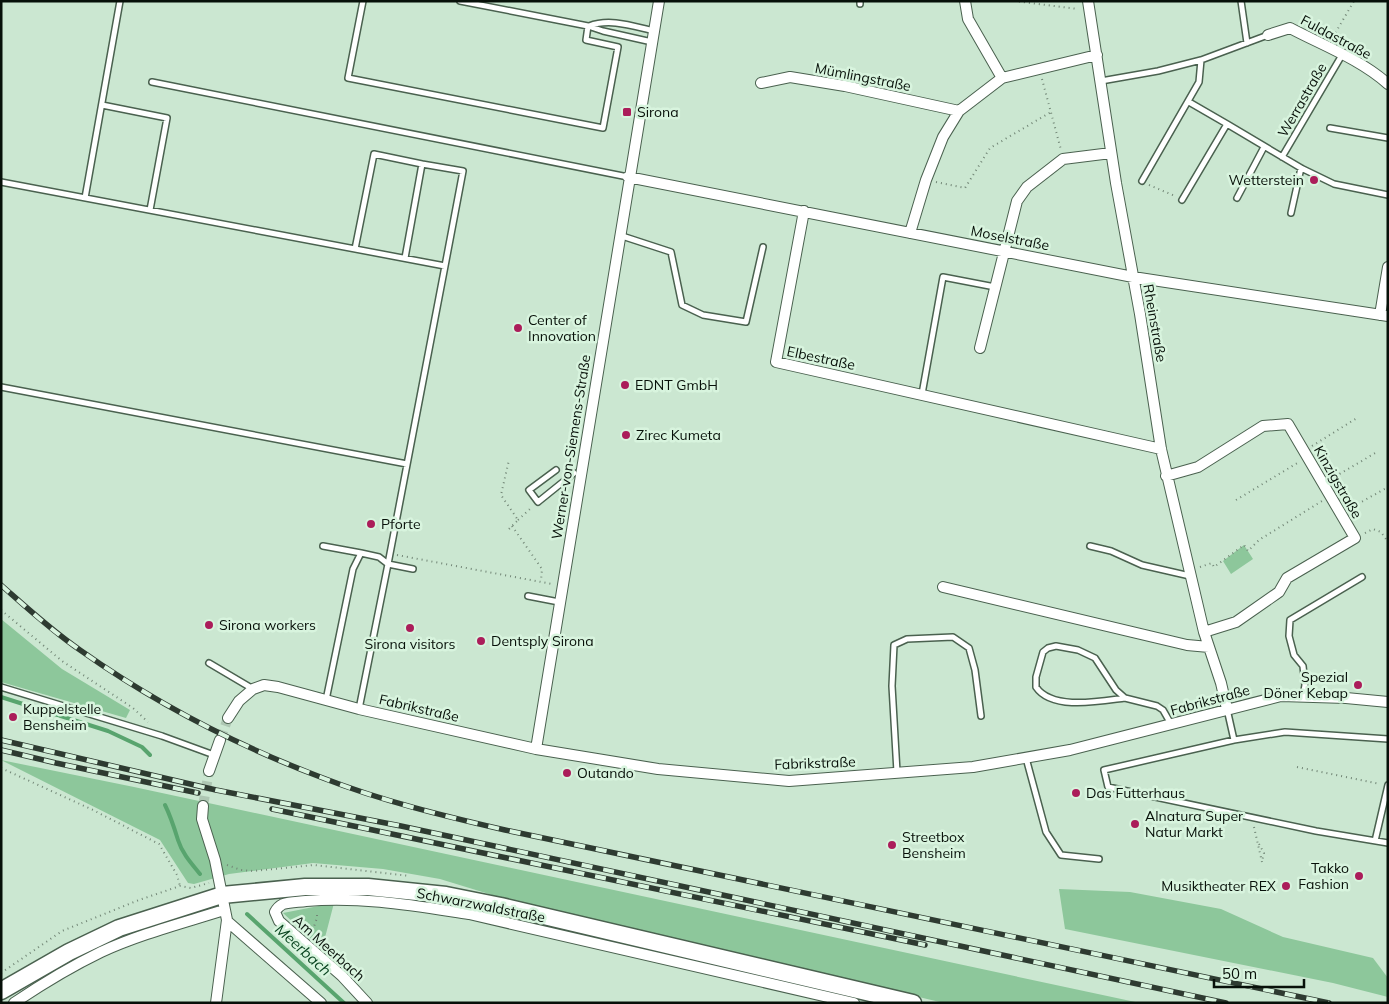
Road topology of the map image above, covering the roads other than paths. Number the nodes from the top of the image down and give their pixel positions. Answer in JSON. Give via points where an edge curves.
{"nodes":[{"id":1,"x":120,"y":1,"type":"edge"},
{"id":2,"x":363,"y":1,"type":"edge"},
{"id":3,"x":460,"y":1,"type":"edge"},
{"id":4,"x":658,"y":1,"type":"edge"},
{"id":5,"x":966,"y":1,"type":"edge"},
{"id":6,"x":1240,"y":1,"type":"edge"},
{"id":7,"x":1089,"y":6,"type":"edge"},
{"id":8,"x":588,"y":26,"type":"junction"},
{"id":9,"x":654,"y":31,"type":"junction"},
{"id":10,"x":1268,"y":35,"type":"joint"},
{"id":11,"x":652,"y":42,"type":"junction"},
{"id":12,"x":1247,"y":43,"type":"junction"},
{"id":13,"x":1097,"y":55,"type":"junction"},
{"id":14,"x":1342,"y":55,"type":"junction"},
{"id":15,"x":1201,"y":60,"type":"junction"},
{"id":16,"x":1002,"y":78,"type":"junction"},
{"id":17,"x":1101,"y":81,"type":"junction"},
{"id":18,"x":152,"y":82,"type":"dead end"},
{"id":19,"x":761,"y":83,"type":"dead end"},
{"id":20,"x":1388,"y":84,"type":"edge"},
{"id":21,"x":1189,"y":102,"type":"junction"},
{"id":22,"x":102,"y":105,"type":"junction"},
{"id":23,"x":959,"y":110,"type":"junction"},
{"id":24,"x":1227,"y":124,"type":"junction"},
{"id":25,"x":1330,"y":128,"type":"dead end"},
{"id":26,"x":1388,"y":138,"type":"edge"},
{"id":27,"x":1264,"y":147,"type":"junction"},
{"id":28,"x":1111,"y":153,"type":"junction"},
{"id":29,"x":1282,"y":157,"type":"junction"},
{"id":30,"x":422,"y":164,"type":"junction"},
{"id":31,"x":1301,"y":168,"type":"junction"},
{"id":32,"x":628,"y":177,"type":"junction"},
{"id":33,"x":1142,"y":181,"type":"road end"},
{"id":34,"x":1,"y":182,"type":"edge"},
{"id":35,"x":1388,"y":196,"type":"edge"},
{"id":36,"x":85,"y":198,"type":"junction"},
{"id":37,"x":1237,"y":198,"type":"dead end"},
{"id":38,"x":1182,"y":200,"type":"road end"},
{"id":39,"x":150,"y":210,"type":"junction"},
{"id":40,"x":804,"y":212,"type":"junction"},
{"id":41,"x":1291,"y":213,"type":"dead end"},
{"id":42,"x":910,"y":233,"type":"junction"},
{"id":43,"x":619,"y":235,"type":"junction"},
{"id":44,"x":763,"y":248,"type":"dead end"},
{"id":45,"x":355,"y":249,"type":"junction"},
{"id":46,"x":1003,"y":251,"type":"junction"},
{"id":47,"x":404,"y":258,"type":"junction"},
{"id":48,"x":445,"y":266,"type":"junction"},
{"id":49,"x":1388,"y":267,"type":"edge"},
{"id":50,"x":1133,"y":277,"type":"junction"},
{"id":51,"x":995,"y":287,"type":"junction"},
{"id":52,"x":1384,"y":315,"type":"edge"},
{"id":53,"x":980,"y":348,"type":"dead end"},
{"id":54,"x":1,"y":386,"type":"edge"},
{"id":55,"x":922,"y":394,"type":"junction"},
{"id":56,"x":1161,"y":450,"type":"junction"},
{"id":57,"x":407,"y":464,"type":"junction"},
{"id":58,"x":556,"y":470,"type":"dead end"},
{"id":59,"x":574,"y":473,"type":"dead end"},
{"id":60,"x":1166,"y":476,"type":"junction"},
{"id":61,"x":323,"y":546,"type":"dead end"},
{"id":62,"x":1090,"y":546,"type":"dead end"},
{"id":63,"x":361,"y":553,"type":"junction"},
{"id":64,"x":388,"y":564,"type":"junction"},
{"id":65,"x":413,"y":569,"type":"dead end"},
{"id":66,"x":1190,"y":573,"type":"junction"},
{"id":67,"x":1362,"y":578,"type":"dead end"},
{"id":68,"x":943,"y":587,"type":"dead end"},
{"id":69,"x":528,"y":596,"type":"dead end"},
{"id":70,"x":559,"y":602,"type":"junction"},
{"id":71,"x":1204,"y":632,"type":"junction"},
{"id":72,"x":1209,"y":647,"type":"junction"},
{"id":73,"x":209,"y":663,"type":"dead end"},
{"id":74,"x":1,"y":686,"type":"edge"},
{"id":75,"x":253,"y":689,"type":"junction"},
{"id":76,"x":1303,"y":697,"type":"junction"},
{"id":77,"x":1125,"y":698,"type":"junction"},
{"id":78,"x":326,"y":701,"type":"junction"},
{"id":79,"x":1388,"y":702,"type":"edge"},
{"id":80,"x":359,"y":709,"type":"junction"},
{"id":81,"x":1227,"y":709,"type":"junction"},
{"id":82,"x":981,"y":716,"type":"dead end"},
{"id":83,"x":228,"y":718,"type":"tunnel mouth"},
{"id":84,"x":1172,"y":724,"type":"junction"},
{"id":85,"x":1388,"y":739,"type":"edge"},
{"id":86,"x":220,"y":740,"type":"tunnel mouth"},
{"id":87,"x":1234,"y":740,"type":"junction"},
{"id":88,"x":536,"y":749,"type":"junction"},
{"id":89,"x":214,"y":755,"type":"junction"},
{"id":90,"x":1026,"y":758,"type":"junction"},
{"id":91,"x":209,"y":771,"type":"tunnel mouth"},
{"id":92,"x":897,"y":773,"type":"junction"},
{"id":93,"x":1388,"y":785,"type":"edge"},
{"id":94,"x":203,"y":806,"type":"tunnel mouth"},
{"id":95,"x":1385,"y":812,"type":"edge"},
{"id":96,"x":1376,"y":841,"type":"junction"},
{"id":97,"x":1388,"y":843,"type":"edge"},
{"id":98,"x":1099,"y":859,"type":"dead end"},
{"id":99,"x":222,"y":895,"type":"junction"},
{"id":100,"x":275,"y":912,"type":"joint"},
{"id":101,"x":227,"y":921,"type":"junction"},
{"id":102,"x":1,"y":991,"type":"edge"},
{"id":103,"x":814,"y":998,"type":"edge"},
{"id":104,"x":14,"y":1003,"type":"edge"},
{"id":105,"x":216,"y":1003,"type":"edge"},
{"id":106,"x":321,"y":1003,"type":"edge"},
{"id":107,"x":367,"y":1003,"type":"edge"},
{"id":108,"x":854,"y":1003,"type":"edge"},
{"id":109,"x":913,"y":1003,"type":"edge"}],
"edges":[{"from":1,"to":22,"type":"lane"},
{"from":2,"to":8,"type":"lane","via":[[348,78],[603,128],[618,47],[586,40]]},
{"from":3,"to":8,"type":"lane"},
{"from":4,"to":9,"type":"street","name":"Werner-von-Siemens-Straße"},
{"from":5,"to":16,"type":"street","via":[[968,19]]},
{"from":6,"to":12,"type":"lane"},
{"from":7,"to":13,"type":"street","name":"Rheinstraße"},
{"from":8,"to":9,"type":"lane","via":[[604,21]]},
{"from":8,"to":11,"type":"lane"},
{"from":9,"to":11,"type":"street","name":"Werner-von-Siemens-Straße"},
{"from":10,"to":12,"type":"lane"},
{"from":10,"to":14,"type":"street","name":"Fuldastraße","via":[[1290,28]]},
{"from":11,"to":32,"type":"street","name":"Werner-von-Siemens-Straße"},
{"from":12,"to":15,"type":"lane"},
{"from":13,"to":16,"type":"street"},
{"from":13,"to":17,"type":"street","name":"Rheinstraße"},
{"from":14,"to":20,"type":"street","name":"Fuldastraße"},
{"from":14,"to":29,"type":"lane","name":"Werrastraße"},
{"from":15,"to":17,"type":"lane"},
{"from":15,"to":21,"type":"lane","via":[[1199,82]]},
{"from":16,"to":23,"type":"street"},
{"from":17,"to":28,"type":"street","name":"Rheinstraße"},
{"from":18,"to":32,"type":"lane"},
{"from":19,"to":23,"type":"street","name":"Mümlingstraße","via":[[790,77]]},
{"from":21,"to":24,"type":"lane","name":"Werrastraße"},
{"from":21,"to":33,"type":"lane"},
{"from":22,"to":36,"type":"lane"},
{"from":22,"to":39,"type":"lane","via":[[167,118]]},
{"from":23,"to":42,"type":"street","via":[[943,137]]},
{"from":24,"to":27,"type":"lane","name":"Werrastraße"},
{"from":24,"to":38,"type":"lane"},
{"from":25,"to":26,"type":"lane"},
{"from":27,"to":29,"type":"lane","name":"Werrastraße"},
{"from":27,"to":37,"type":"lane","name":"Werrastraße"},
{"from":28,"to":46,"type":"street","via":[[1063,159],[1027,187],[1017,201]]},
{"from":28,"to":50,"type":"street","name":"Rheinstraße"},
{"from":29,"to":31,"type":"lane","name":"Werrastraße"},
{"from":30,"to":45,"type":"lane","via":[[374,154]]},
{"from":30,"to":47,"type":"lane"},
{"from":30,"to":48,"type":"lane","via":[[463,171]]},
{"from":31,"to":35,"type":"lane","name":"Werrastraße","via":[[1334,184]]},
{"from":31,"to":41,"type":"lane"},
{"from":32,"to":40,"type":"street","name":"Moselstraße"},
{"from":32,"to":43,"type":"street","name":"Werner-von-Siemens-Straße"},
{"from":34,"to":36,"type":"lane"},
{"from":36,"to":39,"type":"lane"},
{"from":39,"to":45,"type":"lane"},
{"from":40,"to":42,"type":"street","name":"Moselstraße"},
{"from":40,"to":55,"type":"street","name":"Elbestraße","via":[[776,362]]},
{"from":42,"to":46,"type":"street","name":"Moselstraße"},
{"from":43,"to":44,"type":"lane","via":[[671,252],[682,305],[703,316],[746,322]]},
{"from":43,"to":70,"type":"street","name":"Werner-von-Siemens-Straße"},
{"from":45,"to":47,"type":"lane"},
{"from":46,"to":50,"type":"street","name":"Moselstraße"},
{"from":46,"to":51,"type":"street"},
{"from":47,"to":48,"type":"lane"},
{"from":48,"to":57,"type":"lane"},
{"from":49,"to":52,"type":"street"},
{"from":50,"to":52,"type":"street","name":"Moselstraße"},
{"from":50,"to":56,"type":"street","name":"Rheinstraße"},
{"from":51,"to":53,"type":"street"},
{"from":51,"to":55,"type":"lane","via":[[943,277]]},
{"from":54,"to":57,"type":"lane"},
{"from":55,"to":56,"type":"street","name":"Elbestraße"},
{"from":56,"to":60,"type":"street","name":"Rheinstraße"},
{"from":57,"to":64,"type":"lane"},
{"from":58,"to":59,"type":"lane","via":[[530,490],[538,502]]},
{"from":60,"to":66,"type":"street","name":"Rheinstraße"},
{"from":60,"to":71,"type":"street","name":"Kinzigstraße","via":[[1198,467],[1263,426],[1288,424],[1355,538],[1287,578],[1280,592],[1236,622]]},
{"from":61,"to":63,"type":"lane"},
{"from":62,"to":66,"type":"lane","via":[[1111,551],[1142,565]]},
{"from":63,"to":64,"type":"lane","via":[[379,557]]},
{"from":63,"to":78,"type":"lane","via":[[353,568]]},
{"from":64,"to":65,"type":"lane"},
{"from":64,"to":80,"type":"lane"},
{"from":66,"to":71,"type":"street","name":"Rheinstraße"},
{"from":67,"to":76,"type":"lane","via":[[1290,620],[1288,636],[1294,655],[1303,666]]},
{"from":68,"to":72,"type":"street","via":[[1187,645]]},
{"from":69,"to":70,"type":"lane"},
{"from":70,"to":88,"type":"street","name":"Werner-von-Siemens-Straße"},
{"from":71,"to":72,"type":"street","name":"Rheinstraße"},
{"from":72,"to":81,"type":"street","name":"Rheinstraße"},
{"from":73,"to":75,"type":"lane"},
{"from":74,"to":89,"type":"lane"},
{"from":75,"to":78,"type":"street","name":"Fabrikstraße","via":[[264,685],[278,687]]},
{"from":75,"to":83,"type":"street","via":[[239,701]]},
{"from":76,"to":79,"type":"street","name":"Fabrikstraße"},
{"from":76,"to":81,"type":"street","name":"Fabrikstraße","via":[[1281,696]]},
{"from":77,"to":77,"type":"lane","via":[[1116,690],[1100,663],[1087,653],[1056,646],[1043,652],[1036,687],[1044,696],[1084,704]]},
{"from":77,"to":84,"type":"lane","via":[[1157,706]]},
{"from":78,"to":80,"type":"street","name":"Fabrikstraße"},
{"from":80,"to":88,"type":"street","name":"Fabrikstraße"},
{"from":81,"to":84,"type":"street","name":"Fabrikstraße"},
{"from":81,"to":87,"type":"lane"},
{"from":82,"to":92,"type":"lane","via":[[969,648],[953,637],[906,639],[894,645],[892,686]]},
{"from":84,"to":90,"type":"street","name":"Fabrikstraße"},
{"from":85,"to":87,"type":"lane","via":[[1285,732]]},
{"from":86,"to":89,"type":"street"},
{"from":87,"to":96,"type":"lane","via":[[1104,770],[1108,787]]},
{"from":88,"to":92,"type":"street","name":"Fabrikstraße","via":[[658,769],[789,781]]},
{"from":89,"to":91,"type":"street"},
{"from":90,"to":92,"type":"street","name":"Fabrikstraße","via":[[972,768]]},
{"from":90,"to":98,"type":"lane","via":[[1046,832],[1061,855]]},
{"from":93,"to":95,"type":"lane"},
{"from":94,"to":99,"type":"street","via":[[202,819]]},
{"from":95,"to":96,"type":"lane"},
{"from":96,"to":97,"type":"lane"},
{"from":99,"to":101,"type":"street"},
{"from":99,"to":102,"type":"main road","name":"Schwarzwaldstraße","via":[[119,928]]},
{"from":99,"to":104,"type":"street","name":"Schwarzwaldstraße","via":[[149,934],[101,952],[50,978]]},
{"from":99,"to":109,"type":"main road","name":"Schwarzwaldstraße","via":[[305,887],[368,887],[446,895]]},
{"from":100,"to":103,"type":"street","name":"Schwarzwaldstraße","via":[[284,904],[317,900],[410,905],[469,914]]},
{"from":100,"to":107,"type":"street","name":"Am Meerbach","via":[[279,921],[342,976]]},
{"from":101,"to":105,"type":"street"},
{"from":101,"to":106,"type":"street"},
{"from":103,"to":108,"type":"street","name":"Schwarzwaldstraße"}]}
